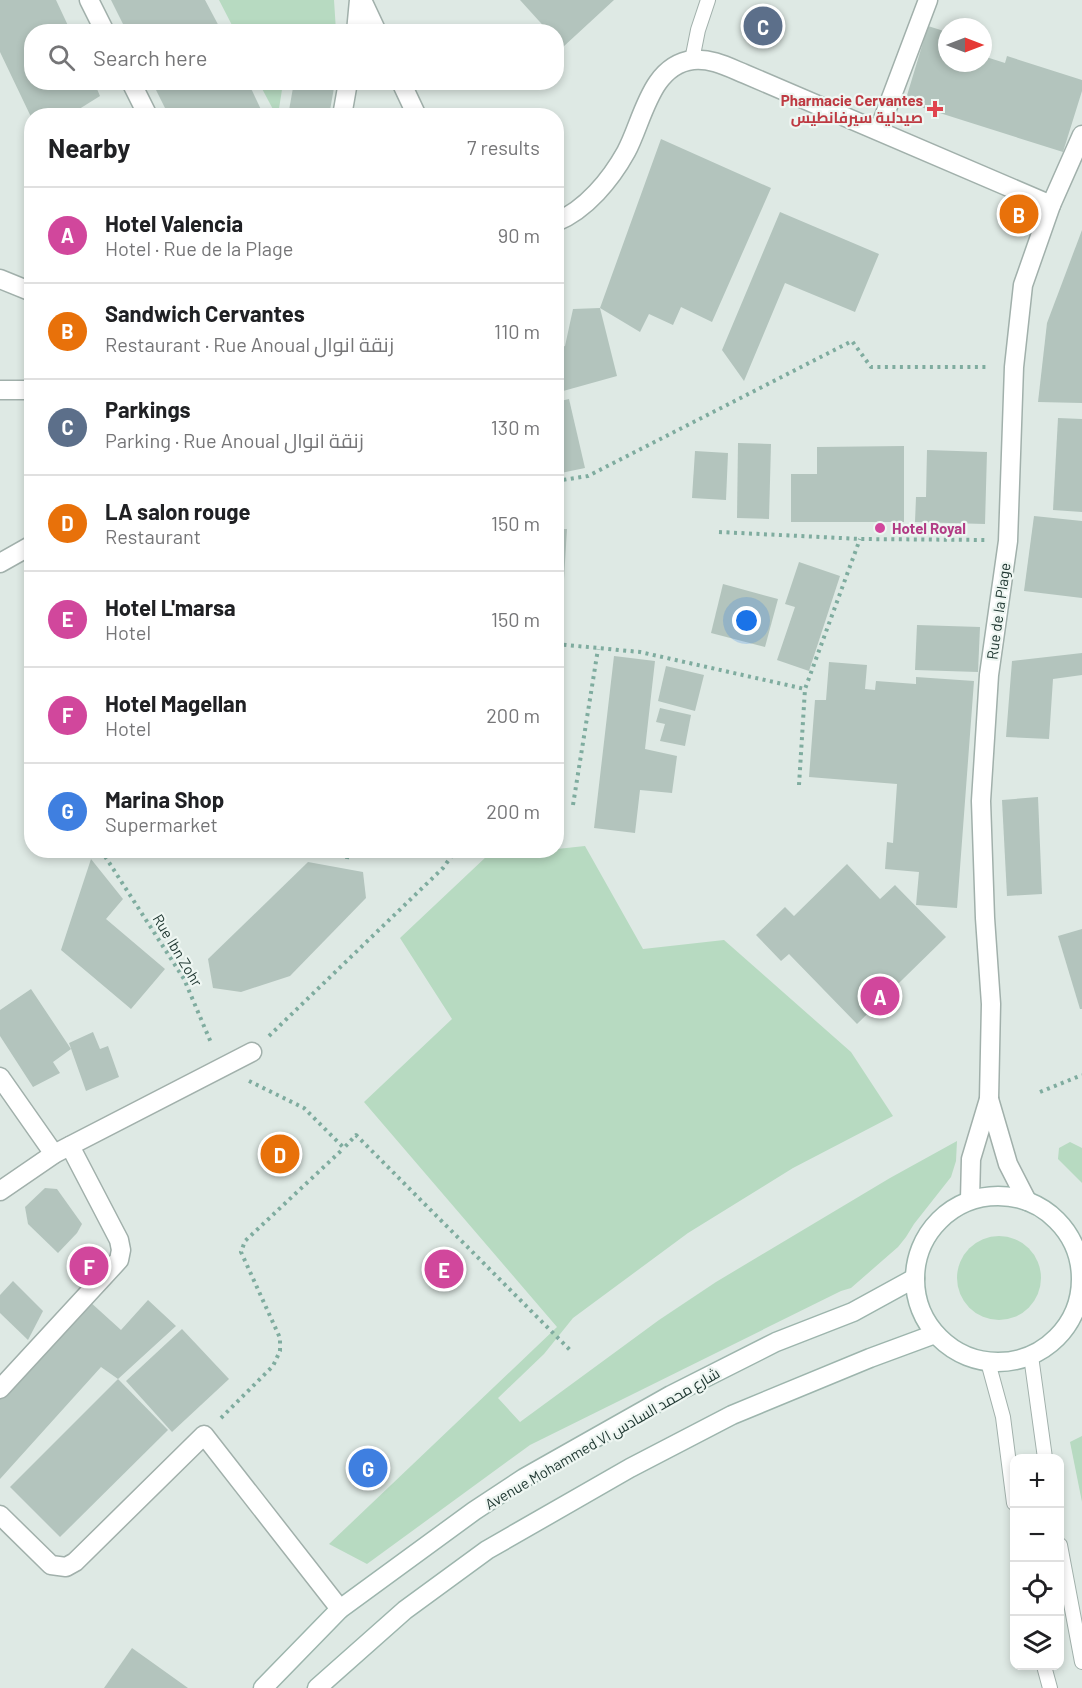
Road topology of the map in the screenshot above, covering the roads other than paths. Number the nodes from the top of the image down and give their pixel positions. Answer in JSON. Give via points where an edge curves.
{"nodes":[{"id":1,"x":89,"y":0,"type":"edge"},
{"id":2,"x":361,"y":0,"type":"edge"},
{"id":3,"x":708,"y":0,"type":"edge"},
{"id":4,"x":928,"y":0,"type":"edge"},
{"id":5,"x":101,"y":24,"type":"edge"},
{"id":6,"x":357,"y":24,"type":"edge"},
{"id":7,"x":373,"y":24,"type":"edge"},
{"id":8,"x":692,"y":60,"type":"junction"},
{"id":9,"x":135,"y":90,"type":"edge"},
{"id":10,"x":347,"y":90,"type":"edge"},
{"id":11,"x":405,"y":90,"type":"edge"},
{"id":12,"x":144,"y":108,"type":"edge"},
{"id":13,"x":343,"y":108,"type":"edge"},
{"id":14,"x":413,"y":108,"type":"edge"},
{"id":15,"x":879,"y":130,"type":"junction"},
{"id":16,"x":1082,"y":135,"type":"edge"},
{"id":17,"x":1051,"y":205,"type":"junction"},
{"id":18,"x":564,"y":217,"type":"edge"},
{"id":19,"x":0,"y":279,"type":"edge"},
{"id":20,"x":24,"y":289,"type":"edge"},
{"id":21,"x":0,"y":390,"type":"edge"},
{"id":22,"x":24,"y":390,"type":"edge"},
{"id":23,"x":24,"y":550,"type":"edge"},
{"id":24,"x":0,"y":563,"type":"edge"},
{"id":25,"x":252,"y":1052,"type":"road end"},
{"id":26,"x":0,"y":1077,"type":"edge"},
{"id":27,"x":989,"y":1099,"type":"junction"},
{"id":28,"x":70,"y":1146,"type":"junction"},
{"id":29,"x":54,"y":1154,"type":"junction"},
{"id":30,"x":0,"y":1191,"type":"edge"},
{"id":31,"x":970,"y":1200,"type":"junction"},
{"id":32,"x":1027,"y":1201,"type":"junction"},
{"id":33,"x":1075,"y":1235,"type":"edge"},
{"id":34,"x":915,"y":1278,"type":"junction"},
{"id":35,"x":1077,"y":1314,"type":"edge"},
{"id":36,"x":935,"y":1334,"type":"junction"},
{"id":37,"x":1031,"y":1356,"type":"junction"},
{"id":38,"x":988,"y":1362,"type":"junction"},
{"id":39,"x":0,"y":1389,"type":"edge"},
{"id":40,"x":1044,"y":1454,"type":"edge"},
{"id":41,"x":1010,"y":1472,"type":"edge"},
{"id":42,"x":0,"y":1515,"type":"edge"},
{"id":43,"x":1062,"y":1562,"type":"edge"},
{"id":44,"x":340,"y":1610,"type":"junction"},
{"id":45,"x":1082,"y":1662,"type":"edge"},
{"id":46,"x":1045,"y":1670,"type":"edge"},
{"id":47,"x":263,"y":1688,"type":"edge"},
{"id":48,"x":317,"y":1688,"type":"edge"},
{"id":49,"x":1050,"y":1688,"type":"edge"}],
"edges":[{"from":1,"to":5,"type":"street"},
{"from":2,"to":6,"type":"street"},
{"from":2,"to":7,"type":"street"},
{"from":3,"to":8,"type":"lane"},
{"from":4,"to":15,"type":"street"},
{"from":8,"to":15,"type":"street","via":[[709,60]]},
{"from":8,"to":18,"type":"street","via":[[678,63],[663,75],[627,151],[604,185]]},
{"from":9,"to":12,"type":"street"},
{"from":10,"to":13,"type":"street"},
{"from":11,"to":14,"type":"street"},
{"from":15,"to":17,"type":"street"},
{"from":16,"to":17,"type":"street","name":"Rue de la Plage"},
{"from":17,"to":27,"type":"street","name":"Rue de la Plage","via":[[1023,285],[1014,367],[1008,541],[989,675],[981,801],[991,1004]]},
{"from":19,"to":20,"type":"street"},
{"from":21,"to":22,"type":"street"},
{"from":23,"to":24,"type":"street"},
{"from":25,"to":28,"type":"street"},
{"from":26,"to":29,"type":"street"},
{"from":27,"to":31,"type":"street","via":[[971,1159]]},
{"from":27,"to":32,"type":"street","via":[[1008,1164]]},
{"from":28,"to":29,"type":"street"},
{"from":28,"to":39,"type":"street","via":[[122,1250],[119,1260]]},
{"from":29,"to":30,"type":"street"},
{"from":31,"to":32,"type":"street","via":[[999,1196]]},
{"from":31,"to":34,"type":"street","via":[[941,1218],[930,1231],[922,1245]]},
{"from":32,"to":33,"type":"street"},
{"from":33,"to":35,"type":"street","via":[[1081,1284]]},
{"from":34,"to":36,"type":"street","via":[[920,1308]]},
{"from":34,"to":44,"type":"street","name":"Avenue Mohammed VI شارع محمد السادس","via":[[853,1312],[776,1342],[681,1390],[524,1478]]},
{"from":35,"to":37,"type":"street","via":[[1055,1340]]},
{"from":36,"to":38,"type":"street","via":[[959,1353]]},
{"from":36,"to":48,"type":"street","via":[[732,1415],[487,1550],[405,1610]]},
{"from":37,"to":38,"type":"street"},
{"from":37,"to":40,"type":"lane"},
{"from":38,"to":41,"type":"lane","via":[[1003,1417]]},
{"from":42,"to":44,"type":"street","via":[[51,1565],[66,1567],[75,1563],[204,1435]]},
{"from":43,"to":45,"type":"lane"},
{"from":44,"to":47,"type":"street","name":"Avenue Mohammed VI شارع محمد السادس"},
{"from":46,"to":49,"type":"lane"}]}
